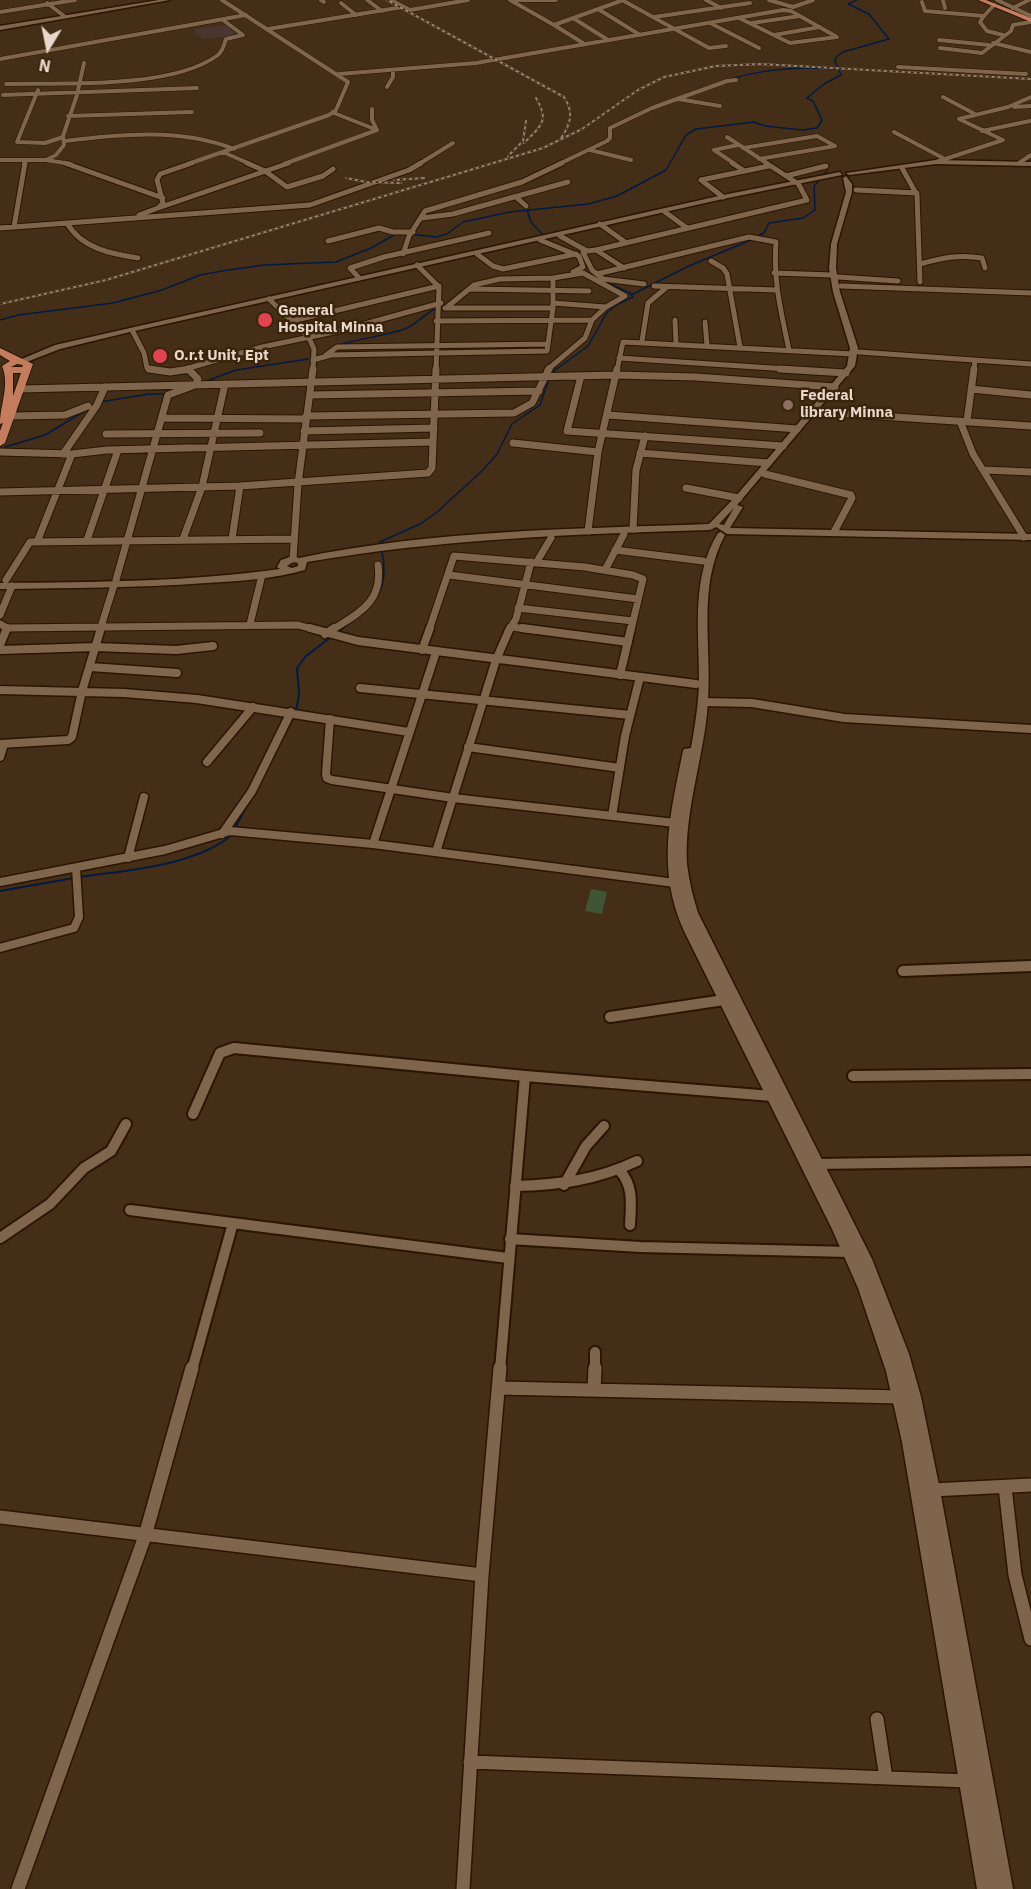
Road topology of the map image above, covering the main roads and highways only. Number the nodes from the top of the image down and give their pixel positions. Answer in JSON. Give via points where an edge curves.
{"nodes":[{"id":1,"x":159,"y":0,"type":"edge"},
{"id":2,"x":168,"y":0,"type":"edge"},
{"id":3,"x":981,"y":0,"type":"edge"},
{"id":4,"x":987,"y":0,"type":"edge"},
{"id":5,"x":151,"y":1,"type":"edge"},
{"id":6,"x":995,"y":3,"type":"edge"},
{"id":7,"x":1031,"y":19,"type":"edge"},
{"id":8,"x":0,"y":27,"type":"edge"},
{"id":9,"x":1031,"y":165,"type":"edge"},
{"id":10,"x":848,"y":176,"type":"junction"},
{"id":11,"x":798,"y":184,"type":"junction"},
{"id":12,"x":602,"y":225,"type":"junction"},
{"id":13,"x":418,"y":266,"type":"junction"},
{"id":14,"x":835,"y":276,"type":"junction"},
{"id":15,"x":270,"y":300,"type":"junction"},
{"id":16,"x":0,"y":351,"type":"edge"},
{"id":17,"x":856,"y":353,"type":"junction"},
{"id":18,"x":0,"y":358,"type":"edge"},
{"id":19,"x":23,"y":363,"type":"junction"},
{"id":20,"x":7,"y":368,"type":"junction"},
{"id":21,"x":0,"y":421,"type":"edge"},
{"id":22,"x":0,"y":443,"type":"edge"},
{"id":23,"x":717,"y":531,"type":"junction"},
{"id":24,"x":629,"y":532,"type":"junction"},
{"id":25,"x":1027,"y":537,"type":"edge"},
{"id":26,"x":384,"y":549,"type":"junction"},
{"id":27,"x":285,"y":568,"type":"junction"},
{"id":28,"x":4,"y":583,"type":"edge"},
{"id":29,"x":115,"y":583,"type":"junction"},
{"id":30,"x":812,"y":1165,"type":"junction"},
{"id":31,"x":987,"y":1889,"type":"edge"},
{"id":32,"x":1003,"y":1889,"type":"edge"}],
"edges":[{"from":1,"to":5,"type":"main road"},
{"from":2,"to":8,"type":"main road"},
{"from":3,"to":6,"type":"main road"},
{"from":4,"to":7,"type":"main road"},
{"from":5,"to":8,"type":"main road"},
{"from":6,"to":7,"type":"main road"},
{"from":9,"to":10,"type":"main road","via":[[961,163]]},
{"from":9,"to":10,"type":"main road","via":[[936,162]]},
{"from":10,"to":11,"type":"main road"},
{"from":10,"to":14,"type":"main road","via":[[851,189],[834,244]]},
{"from":10,"to":14,"type":"main road","via":[[856,190]]},
{"from":11,"to":12,"type":"main road"},
{"from":11,"to":12,"type":"main road"},
{"from":12,"to":13,"type":"main road"},
{"from":12,"to":13,"type":"main road"},
{"from":13,"to":15,"type":"main road"},
{"from":13,"to":15,"type":"main road"},
{"from":14,"to":17,"type":"main road"},
{"from":14,"to":17,"type":"main road","via":[[855,327]]},
{"from":15,"to":19,"type":"main road","via":[[45,353]]},
{"from":15,"to":19,"type":"main road","via":[[58,347]]},
{"from":16,"to":19,"type":"main road"},
{"from":17,"to":23,"type":"main road","via":[[835,387],[739,498]]},
{"from":17,"to":23,"type":"main road","via":[[859,364],[850,378]]},
{"from":18,"to":20,"type":"main road"},
{"from":19,"to":20,"type":"main road"},
{"from":19,"to":22,"type":"main road","via":[[20,389]]},
{"from":20,"to":21,"type":"main road","via":[[11,378],[9,394]]},
{"from":23,"to":24,"type":"main road"},
{"from":23,"to":25,"type":"main road"},
{"from":23,"to":30,"type":"main road","via":[[704,578],[703,702],[682,846],[682,875],[697,923]]},
{"from":23,"to":30,"type":"main road","via":[[702,561],[696,591],[696,684],[675,823],[675,883],[688,925],[724,1000]]},
{"from":24,"to":26,"type":"main road"},
{"from":24,"to":26,"type":"main road","via":[[588,531]]},
{"from":26,"to":27,"type":"main road","via":[[299,562]]},
{"from":27,"to":29,"type":"main road"},
{"from":27,"to":29,"type":"main road","via":[[218,581]]},
{"from":28,"to":29,"type":"main road"},
{"from":30,"to":31,"type":"main road","via":[[876,1317],[901,1397]]},
{"from":30,"to":32,"type":"main road","via":[[867,1264],[913,1397]]}]}
